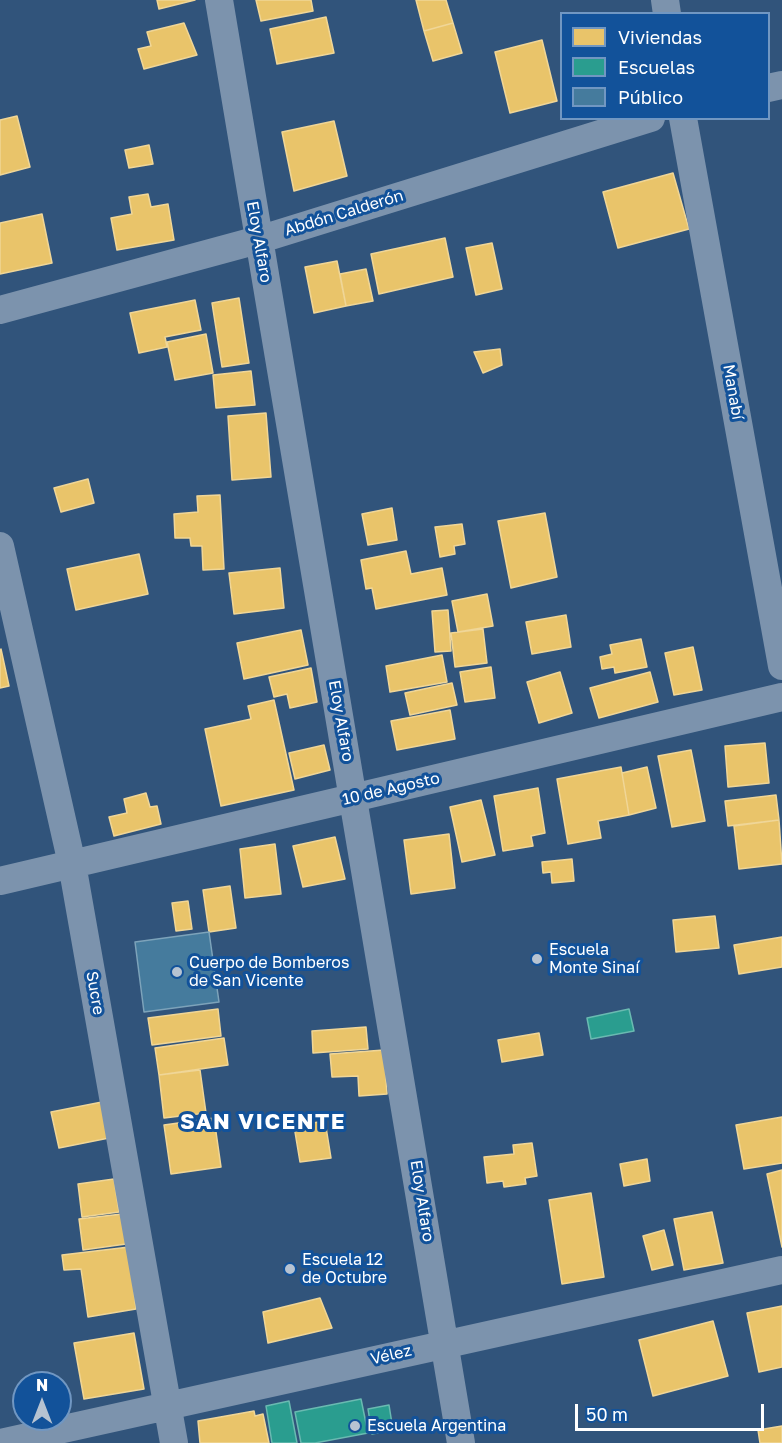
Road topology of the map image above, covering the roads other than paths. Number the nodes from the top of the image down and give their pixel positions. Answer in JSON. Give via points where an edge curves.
{"nodes":[{"id":1,"x":219,"y":0,"type":"edge"},
{"id":2,"x":645,"y":120,"type":"edge"},
{"id":3,"x":683,"y":120,"type":"edge"},
{"id":4,"x":258,"y":240,"type":"junction"},
{"id":5,"x":0,"y":310,"type":"edge"},
{"id":6,"x":0,"y":546,"type":"edge"},
{"id":7,"x":782,"y":666,"type":"edge"},
{"id":8,"x":782,"y":697,"type":"edge"},
{"id":9,"x":355,"y":797,"type":"junction"},
{"id":10,"x":72,"y":864,"type":"junction"},
{"id":11,"x":0,"y":881,"type":"edge"},
{"id":12,"x":782,"y":1270,"type":"edge"},
{"id":13,"x":445,"y":1342,"type":"junction"},
{"id":14,"x":167,"y":1406,"type":"junction"},
{"id":15,"x":0,"y":1443,"type":"edge"},
{"id":16,"x":174,"y":1443,"type":"edge"},
{"id":17,"x":461,"y":1443,"type":"edge"}],
"edges":[{"from":1,"to":4,"type":"street","name":"Eloy Alfaro"},
{"from":2,"to":4,"type":"street","name":"Abdón Calderón"},
{"from":3,"to":7,"type":"street","name":"Manabí"},
{"from":4,"to":5,"type":"street","name":"Abdón Calderón"},
{"from":4,"to":9,"type":"street","name":"Eloy Alfaro"},
{"from":6,"to":10,"type":"street","name":"Sucre"},
{"from":8,"to":9,"type":"street","name":"10 de Agosto"},
{"from":9,"to":10,"type":"street","name":"10 de Agosto"},
{"from":9,"to":13,"type":"street","name":"Eloy Alfaro"},
{"from":10,"to":11,"type":"street","name":"10 de Agosto"},
{"from":10,"to":14,"type":"street","name":"Sucre"},
{"from":12,"to":13,"type":"street","name":"Vélez"},
{"from":13,"to":14,"type":"street","name":"Vélez"},
{"from":13,"to":17,"type":"street","name":"Eloy Alfaro"},
{"from":14,"to":15,"type":"street","name":"Vélez"},
{"from":14,"to":16,"type":"street","name":"Sucre"}]}
